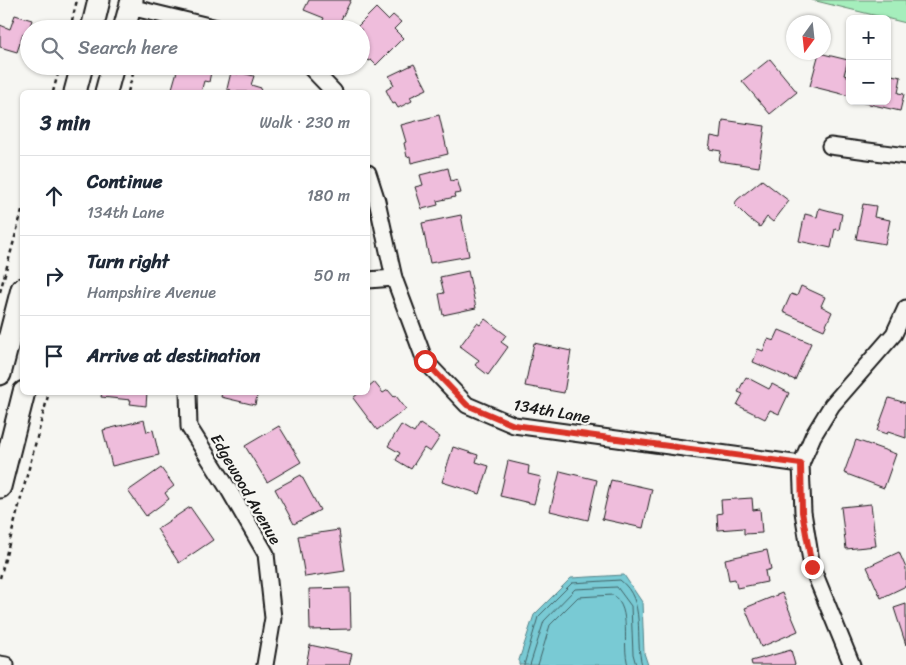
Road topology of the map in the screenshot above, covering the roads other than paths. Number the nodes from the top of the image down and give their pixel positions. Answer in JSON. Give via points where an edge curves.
{"nodes":[{"id":1,"x":99,"y":0,"type":"edge"},
{"id":2,"x":131,"y":3,"type":"edge"},
{"id":3,"x":94,"y":20,"type":"edge"},
{"id":4,"x":126,"y":20,"type":"edge"},
{"id":5,"x":190,"y":20,"type":"edge"},
{"id":6,"x":80,"y":75,"type":"edge"},
{"id":7,"x":111,"y":75,"type":"edge"},
{"id":8,"x":318,"y":75,"type":"edge"},
{"id":9,"x":76,"y":90,"type":"edge"},
{"id":10,"x":107,"y":90,"type":"edge"},
{"id":11,"x":332,"y":90,"type":"edge"},
{"id":12,"x":830,"y":146,"type":"dead end"},
{"id":13,"x":906,"y":156,"type":"edge"},
{"id":14,"x":370,"y":179,"type":"edge"},
{"id":15,"x":394,"y":278,"type":"junction"},
{"id":16,"x":370,"y":280,"type":"edge"},
{"id":17,"x":20,"y":297,"type":"edge"},
{"id":18,"x":906,"y":308,"type":"edge"},
{"id":19,"x":0,"y":374,"type":"edge"},
{"id":20,"x":23,"y":395,"type":"edge"},
{"id":21,"x":188,"y":395,"type":"edge"},
{"id":22,"x":801,"y":464,"type":"junction"},
{"id":23,"x":0,"y":487,"type":"edge"},
{"id":24,"x":0,"y":664,"type":"edge"},
{"id":25,"x":6,"y":665,"type":"edge"},
{"id":26,"x":265,"y":665,"type":"edge"},
{"id":27,"x":852,"y":665,"type":"edge"}],
"edges":[{"from":1,"to":3,"type":"main road"},
{"from":2,"to":4,"type":"main road"},
{"from":2,"to":5,"type":"street"},
{"from":6,"to":9,"type":"main road"},
{"from":7,"to":10,"type":"main road"},
{"from":8,"to":11,"type":"street"},
{"from":12,"to":13,"type":"street"},
{"from":14,"to":15,"type":"street","name":"134th Lane"},
{"from":15,"to":16,"type":"street"},
{"from":15,"to":22,"type":"street","name":"134th Lane","via":[[425,361],[467,405],[514,425]]},
{"from":17,"to":19,"type":"main road"},
{"from":18,"to":22,"type":"street","via":[[894,334],[832,405]]},
{"from":20,"to":23,"type":"main road"},
{"from":21,"to":26,"type":"street","name":"Edgewood Avenue","via":[[189,427],[266,554],[273,618]]},
{"from":22,"to":27,"type":"street","via":[[802,512],[812,567]]},
{"from":24,"to":25,"type":"street"}]}
